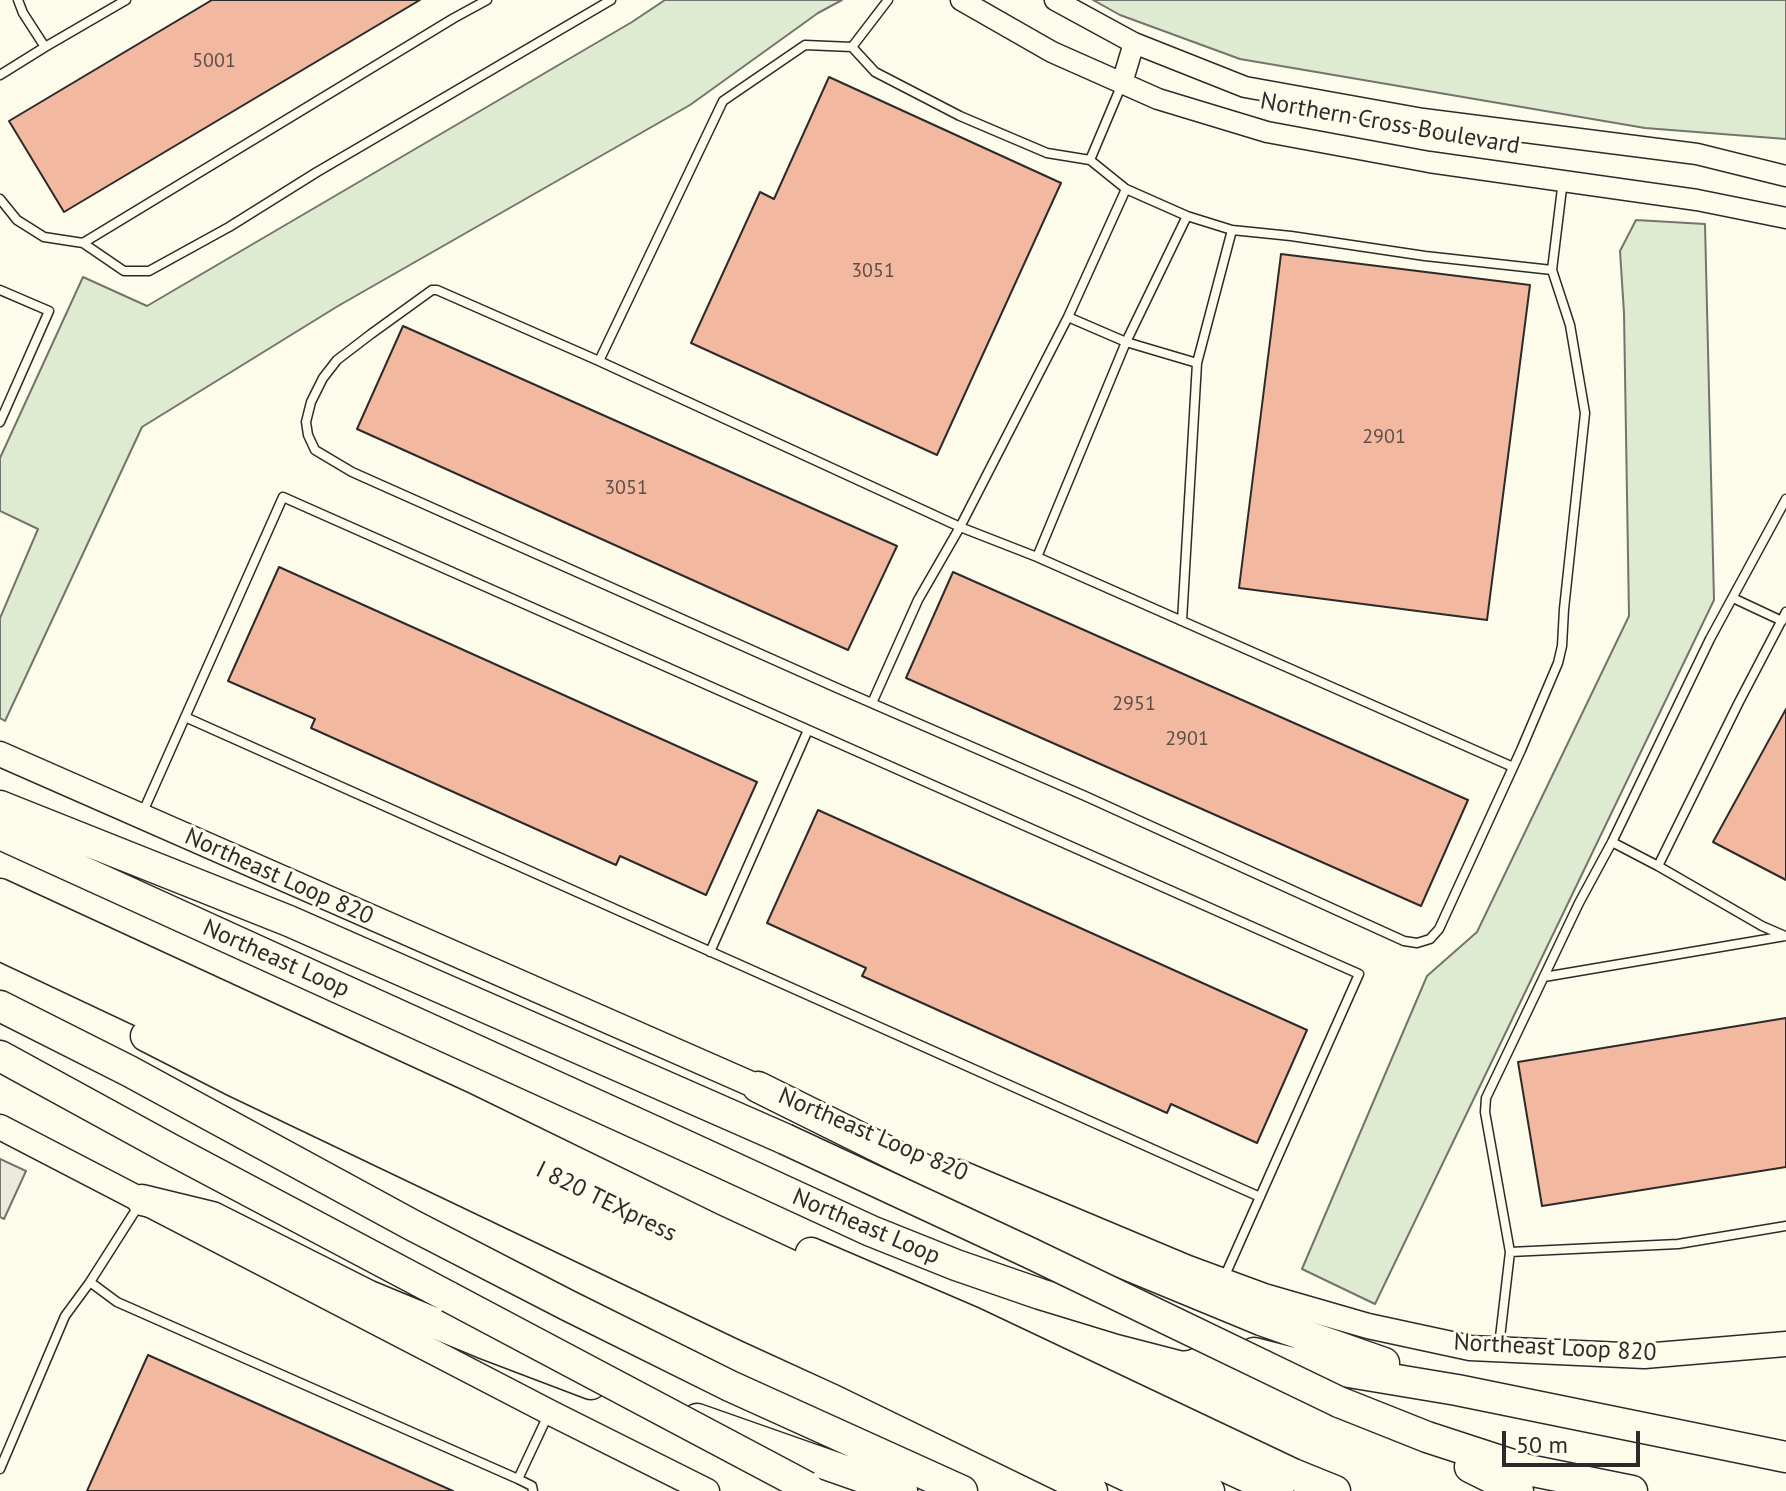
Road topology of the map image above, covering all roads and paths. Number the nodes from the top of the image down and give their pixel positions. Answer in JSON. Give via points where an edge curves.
{"nodes":[{"id":1,"x":18,"y":0,"type":"edge"},
{"id":2,"x":126,"y":0,"type":"edge"},
{"id":3,"x":487,"y":0,"type":"edge"},
{"id":4,"x":611,"y":0,"type":"edge"},
{"id":5,"x":888,"y":0,"type":"edge"},
{"id":6,"x":961,"y":0,"type":"edge"},
{"id":7,"x":1055,"y":0,"type":"edge"},
{"id":8,"x":599,"y":3,"type":"edge"},
{"id":9,"x":1134,"y":43,"type":"junction"},
{"id":10,"x":45,"y":47,"type":"junction"},
{"id":11,"x":852,"y":47,"type":"junction"},
{"id":12,"x":0,"y":75,"type":"edge"},
{"id":13,"x":1122,"y":83,"type":"junction"},
{"id":14,"x":1090,"y":160,"type":"junction"},
{"id":15,"x":1786,"y":176,"type":"edge"},
{"id":16,"x":1563,"y":179,"type":"junction"},
{"id":17,"x":1126,"y":189,"type":"junction"},
{"id":18,"x":0,"y":199,"type":"edge"},
{"id":19,"x":1187,"y":216,"type":"junction"},
{"id":20,"x":1786,"y":218,"type":"edge"},
{"id":21,"x":1232,"y":230,"type":"junction"},
{"id":22,"x":83,"y":243,"type":"junction"},
{"id":23,"x":1552,"y":270,"type":"junction"},
{"id":24,"x":0,"y":290,"type":"edge"},
{"id":25,"x":1068,"y":317,"type":"junction"},
{"id":26,"x":1126,"y":342,"type":"junction"},
{"id":27,"x":599,"y":361,"type":"junction"},
{"id":28,"x":1197,"y":363,"type":"junction"},
{"id":29,"x":0,"y":422,"type":"edge"},
{"id":30,"x":1786,"y":499,"type":"edge"},
{"id":31,"x":960,"y":527,"type":"junction"},
{"id":32,"x":1037,"y":557,"type":"junction"},
{"id":33,"x":1733,"y":598,"type":"junction"},
{"id":34,"x":1784,"y":617,"type":"edge"},
{"id":35,"x":1182,"y":621,"type":"junction"},
{"id":36,"x":872,"y":703,"type":"junction"},
{"id":37,"x":185,"y":717,"type":"junction"},
{"id":38,"x":808,"y":730,"type":"junction"},
{"id":39,"x":0,"y":754,"type":"edge"},
{"id":40,"x":1513,"y":767,"type":"junction"},
{"id":41,"x":0,"y":806,"type":"edge"},
{"id":42,"x":141,"y":816,"type":"junction"},
{"id":43,"x":0,"y":834,"type":"edge"},
{"id":44,"x":1612,"y":842,"type":"junction"},
{"id":45,"x":1658,"y":866,"type":"junction"},
{"id":46,"x":0,"y":894,"type":"edge"},
{"id":47,"x":0,"y":919,"type":"edge"},
{"id":48,"x":1786,"y":936,"type":"edge"},
{"id":49,"x":0,"y":945,"type":"edge"},
{"id":50,"x":710,"y":952,"type":"junction"},
{"id":51,"x":0,"y":960,"type":"edge"},
{"id":52,"x":1544,"y":977,"type":"junction"},
{"id":53,"x":0,"y":1006,"type":"edge"},
{"id":54,"x":0,"y":1056,"type":"edge"},
{"id":55,"x":758,"y":1087,"type":"junction"},
{"id":56,"x":462,"y":1107,"type":"junction"},
{"id":57,"x":0,"y":1127,"type":"edge"},
{"id":58,"x":1260,"y":1197,"type":"junction"},
{"id":59,"x":142,"y":1200,"type":"junction"},
{"id":60,"x":1786,"y":1226,"type":"edge"},
{"id":61,"x":1510,"y":1252,"type":"junction"},
{"id":62,"x":1223,"y":1281,"type":"junction"},
{"id":63,"x":90,"y":1282,"type":"junction"},
{"id":64,"x":749,"y":1327,"type":"junction"},
{"id":65,"x":1786,"y":1344,"type":"edge"},
{"id":66,"x":1499,"y":1350,"type":"junction"},
{"id":67,"x":1457,"y":1390,"type":"junction"},
{"id":68,"x":1339,"y":1402,"type":"junction"},
{"id":69,"x":549,"y":1412,"type":"junction"},
{"id":70,"x":1786,"y":1457,"type":"edge"},
{"id":71,"x":0,"y":1469,"type":"edge"},
{"id":72,"x":518,"y":1479,"type":"junction"},
{"id":73,"x":811,"y":1489,"type":"edge"},
{"id":74,"x":700,"y":1490,"type":"edge"},
{"id":75,"x":533,"y":1491,"type":"edge"},
{"id":76,"x":902,"y":1491,"type":"edge"},
{"id":77,"x":962,"y":1491,"type":"edge"},
{"id":78,"x":1055,"y":1491,"type":"edge"},
{"id":79,"x":1092,"y":1491,"type":"edge"},
{"id":80,"x":1159,"y":1491,"type":"edge"},
{"id":81,"x":1209,"y":1491,"type":"edge"},
{"id":82,"x":1278,"y":1491,"type":"edge"},
{"id":83,"x":1335,"y":1491,"type":"edge"},
{"id":84,"x":1518,"y":1491,"type":"edge"},
{"id":85,"x":1632,"y":1491,"type":"edge"}],
"edges":[{"from":1,"to":10,"type":"lane"},
{"from":2,"to":10,"type":"lane"},
{"from":3,"to":22,"type":"lane"},
{"from":4,"to":8,"type":"lane"},
{"from":5,"to":11,"type":"lane"},
{"from":6,"to":13,"type":"street","name":"Northern Cross Boulevard","via":[[1052,52]]},
{"from":7,"to":9,"type":"street","name":"Northern Cross Boulevard"},
{"from":8,"to":22,"type":"lane","via":[[149,271],[124,271]]},
{"from":9,"to":13,"type":"street"},
{"from":9,"to":15,"type":"street","name":"Northern Cross Boulevard","via":[[1245,87],[1423,119],[1697,154]]},
{"from":10,"to":12,"type":"lane"},
{"from":11,"to":14,"type":"lane","via":[[875,72],[960,116],[1047,153]]},
{"from":11,"to":27,"type":"lane","via":[[805,45],[723,101]]},
{"from":13,"to":14,"type":"lane"},
{"from":13,"to":16,"type":"street","name":"Northern Cross Boulevard","via":[[1267,132],[1429,162]]},
{"from":14,"to":17,"type":"lane"},
{"from":16,"to":20,"type":"street","name":"Northern Cross Boulevard"},
{"from":16,"to":23,"type":"lane"},
{"from":17,"to":19,"type":"lane"},
{"from":17,"to":25,"type":"lane"},
{"from":18,"to":22,"type":"lane","via":[[17,220],[44,237]]},
{"from":19,"to":21,"type":"lane"},
{"from":19,"to":26,"type":"lane"},
{"from":21,"to":23,"type":"lane"},
{"from":21,"to":28,"type":"lane"},
{"from":23,"to":40,"type":"lane","via":[[1570,325],[1585,413],[1562,646]]},
{"from":24,"to":29,"type":"lane","via":[[49,311]]},
{"from":25,"to":26,"type":"lane"},
{"from":25,"to":31,"type":"lane"},
{"from":26,"to":28,"type":"lane"},
{"from":26,"to":32,"type":"lane"},
{"from":27,"to":31,"type":"lane"},
{"from":27,"to":36,"type":"lane","via":[[432,290],[337,360],[311,402],[308,435],[315,450],[352,472]]},
{"from":28,"to":35,"type":"lane"},
{"from":30,"to":33,"type":"lane"},
{"from":31,"to":32,"type":"lane"},
{"from":31,"to":36,"type":"lane","via":[[918,600]]},
{"from":32,"to":35,"type":"lane"},
{"from":33,"to":34,"type":"lane"},
{"from":33,"to":44,"type":"lane"},
{"from":34,"to":45,"type":"lane"},
{"from":35,"to":40,"type":"lane"},
{"from":36,"to":40,"type":"lane","via":[[1417,943],[1439,929]]},
{"from":37,"to":38,"type":"lane","via":[[283,497]]},
{"from":37,"to":42,"type":"lane"},
{"from":37,"to":50,"type":"lane"},
{"from":38,"to":50,"type":"lane"},
{"from":38,"to":58,"type":"lane","via":[[1359,974]]},
{"from":39,"to":42,"type":"main road","name":"Northeast Loop 820"},
{"from":41,"to":68,"type":"highway","bridge":true,"via":[[289,921],[785,1139]]},
{"from":42,"to":55,"type":"main road","name":"Northeast Loop 820"},
{"from":43,"to":67,"type":"highway","name":"Northeast Loop","via":[[956,1265],[1122,1319],[1289,1362]]},
{"from":44,"to":45,"type":"lane"},
{"from":44,"to":52,"type":"lane"},
{"from":45,"to":48,"type":"lane"},
{"from":46,"to":56,"type":"highway"},
{"from":47,"to":81,"type":"highway","name":"I 820 TEXpress","via":[[439,1122]]},
{"from":48,"to":52,"type":"lane"},
{"from":49,"to":80,"type":"highway","name":"I 820 TEXpress"},
{"from":50,"to":58,"type":"lane"},
{"from":51,"to":64,"type":"highway","via":[[232,1080]]},
{"from":52,"to":61,"type":"lane","via":[[1486,1098]]},
{"from":53,"to":77,"type":"highway","via":[[569,1306]]},
{"from":54,"to":73,"type":"highway","bridge":true},
{"from":55,"to":62,"type":"main road","name":"Northeast Loop 820"},
{"from":55,"to":67,"type":"highway","via":[[1109,1258],[1261,1320]]},
{"from":56,"to":82,"type":"highway"},
{"from":56,"to":83,"type":"highway","via":[[972,1322]]},
{"from":57,"to":59,"type":"main road"},
{"from":58,"to":62,"type":"lane"},
{"from":59,"to":63,"type":"lane"},
{"from":59,"to":69,"type":"main road"},
{"from":59,"to":76,"type":"highway","via":[[212,1217],[367,1295],[483,1343]]},
{"from":60,"to":61,"type":"lane","via":[[1678,1244]]},
{"from":61,"to":66,"type":"lane"},
{"from":62,"to":66,"type":"main road","name":"Northeast Loop 820","via":[[1368,1326]]},
{"from":63,"to":71,"type":"lane","via":[[65,1316]]},
{"from":63,"to":72,"type":"lane","via":[[117,1302]]},
{"from":64,"to":78,"type":"highway","via":[[789,1358],[885,1410]]},
{"from":64,"to":79,"type":"highway"},
{"from":65,"to":66,"type":"main road","name":"Northeast Loop 820","via":[[1644,1356]]},
{"from":67,"to":70,"type":"highway","name":"Northeast Loop"},
{"from":68,"to":84,"type":"highway"},
{"from":68,"to":85,"type":"highway","via":[[1528,1470]]},
{"from":69,"to":72,"type":"lane"},
{"from":69,"to":74,"type":"main road"},
{"from":72,"to":75,"type":"lane"}]}
